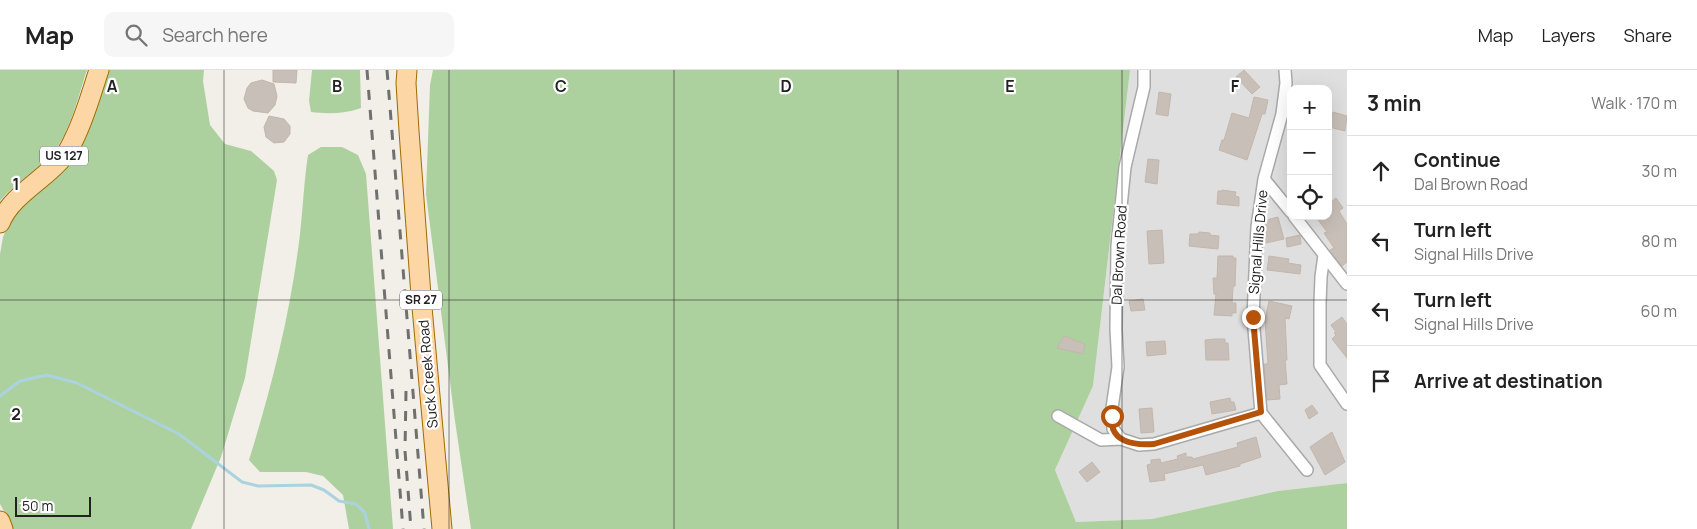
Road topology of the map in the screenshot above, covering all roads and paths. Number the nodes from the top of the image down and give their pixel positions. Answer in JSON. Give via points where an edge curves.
{"nodes":[{"id":1,"x":99,"y":70,"type":"edge"},
{"id":2,"x":407,"y":70,"type":"edge"},
{"id":3,"x":1144,"y":70,"type":"edge"},
{"id":4,"x":1285,"y":70,"type":"edge"},
{"id":5,"x":1264,"y":179,"type":"junction"},
{"id":6,"x":1287,"y":207,"type":"edge"},
{"id":7,"x":1297,"y":220,"type":"edge"},
{"id":8,"x":0,"y":223,"type":"edge"},
{"id":9,"x":1324,"y":255,"type":"junction"},
{"id":10,"x":1347,"y":284,"type":"edge"},
{"id":11,"x":1347,"y":404,"type":"edge"},
{"id":12,"x":1261,"y":412,"type":"junction"},
{"id":13,"x":1058,"y":416,"type":"dead end"},
{"id":14,"x":1122,"y":439,"type":"junction"},
{"id":15,"x":1307,"y":470,"type":"dead end"},
{"id":16,"x":0,"y":521,"type":"edge"},
{"id":17,"x":3,"y":529,"type":"edge"},
{"id":18,"x":442,"y":529,"type":"edge"}],
"edges":[{"from":1,"to":8,"type":"main road","number":"US 127","via":[[83,121],[66,155],[16,200]]},
{"from":2,"to":18,"type":"main road","name":"Suck Creek Road","number":"SR 27","via":[[408,121]]},
{"from":3,"to":14,"type":"street","name":"Dal Brown Road","via":[[1144,87],[1125,168],[1117,246],[1118,367],[1112,408],[1113,429]]},
{"from":4,"to":5,"type":"street","name":"Signal Hills Drive","via":[[1282,114]]},
{"from":5,"to":6,"type":"street"},
{"from":5,"to":12,"type":"street","name":"Signal Hills Drive","via":[[1257,227],[1253,317]]},
{"from":7,"to":9,"type":"street"},
{"from":9,"to":10,"type":"street"},
{"from":9,"to":11,"type":"street","via":[[1320,365]]},
{"from":12,"to":14,"type":"street","via":[[1154,444],[1139,445]]},
{"from":12,"to":15,"type":"street"},
{"from":13,"to":14,"type":"street","via":[[1101,440]]},
{"from":16,"to":17,"type":"main road"}]}
